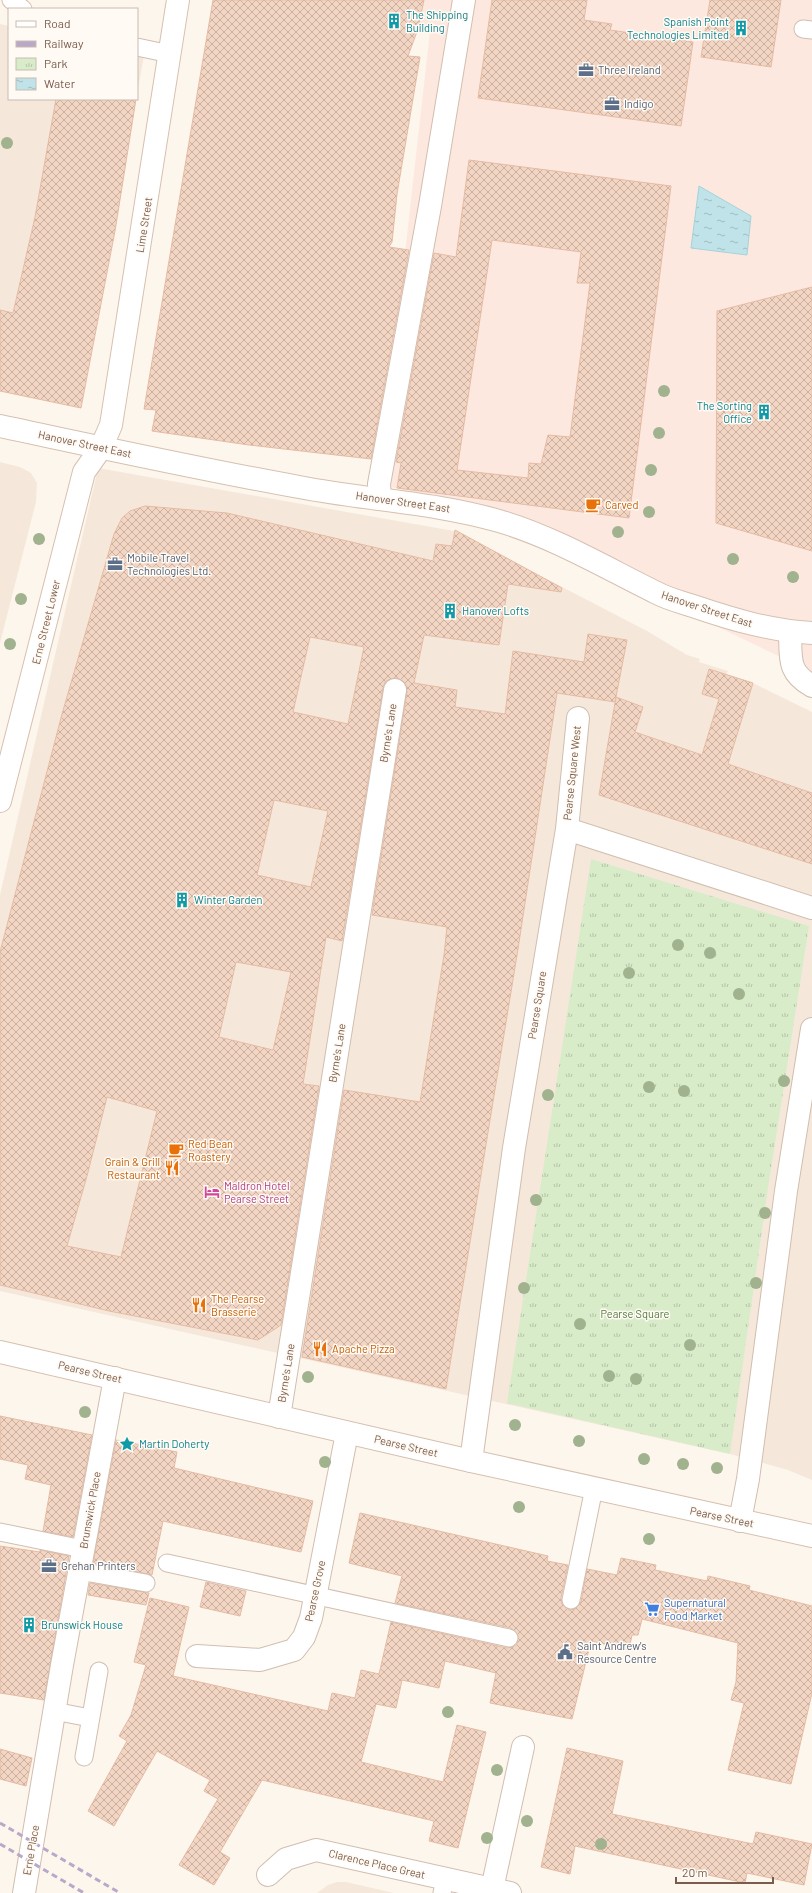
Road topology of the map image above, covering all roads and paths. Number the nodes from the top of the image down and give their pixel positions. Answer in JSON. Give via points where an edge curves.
{"nodes":[{"id":1,"x":11,"y":0,"type":"edge"},
{"id":2,"x":178,"y":0,"type":"edge"},
{"id":3,"x":464,"y":0,"type":"edge"},
{"id":4,"x":22,"y":8,"type":"edge"},
{"id":5,"x":138,"y":47,"type":"edge"},
{"id":6,"x":170,"y":54,"type":"junction"},
{"id":7,"x":0,"y":426,"type":"edge"},
{"id":8,"x":101,"y":448,"type":"junction"},
{"id":9,"x":380,"y":499,"type":"junction"},
{"id":10,"x":790,"y":632,"type":"junction"},
{"id":11,"x":812,"y":634,"type":"edge"},
{"id":12,"x":812,"y":686,"type":"edge"},
{"id":13,"x":395,"y":690,"type":"dead end"},
{"id":14,"x":578,"y":718,"type":"dead end"},
{"id":15,"x":0,"y":801,"type":"edge"},
{"id":16,"x":566,"y":829,"type":"junction"},
{"id":17,"x":812,"y":908,"type":"edge"},
{"id":18,"x":812,"y":1029,"type":"edge"},
{"id":19,"x":0,"y":1352,"type":"edge"},
{"id":20,"x":115,"y":1378,"type":"junction"},
{"id":21,"x":279,"y":1417,"type":"junction"},
{"id":22,"x":347,"y":1433,"type":"junction"},
{"id":23,"x":471,"y":1461,"type":"junction"},
{"id":24,"x":594,"y":1488,"type":"junction"},
{"id":25,"x":740,"y":1521,"type":"junction"},
{"id":26,"x":0,"y":1532,"type":"edge"},
{"id":27,"x":812,"y":1536,"type":"edge"},
{"id":28,"x":83,"y":1549,"type":"junction"},
{"id":29,"x":167,"y":1563,"type":"dead end"},
{"id":30,"x":80,"y":1571,"type":"junction"},
{"id":31,"x":146,"y":1583,"type":"dead end"},
{"id":32,"x":316,"y":1595,"type":"junction"},
{"id":33,"x":571,"y":1600,"type":"dead end"},
{"id":34,"x":509,"y":1638,"type":"dead end"},
{"id":35,"x":197,"y":1656,"type":"dead end"},
{"id":36,"x":99,"y":1671,"type":"dead end"},
{"id":37,"x":54,"y":1711,"type":"junction"},
{"id":38,"x":90,"y":1718,"type":"junction"},
{"id":39,"x":523,"y":1747,"type":"dead end"},
{"id":40,"x":84,"y":1757,"type":"dead end"},
{"id":41,"x":39,"y":1807,"type":"joint"},
{"id":42,"x":268,"y":1875,"type":"dead end"},
{"id":43,"x":444,"y":1886,"type":"edge"},
{"id":44,"x":501,"y":1891,"type":"edge"},
{"id":45,"x":24,"y":1893,"type":"edge"}],
"edges":[{"from":1,"to":4,"type":"lane"},
{"from":2,"to":6,"type":"street","name":"Lime Street"},
{"from":3,"to":9,"type":"street","via":[[430,206],[379,484]]},
{"from":5,"to":6,"type":"lane"},
{"from":6,"to":8,"type":"street","name":"Lime Street","via":[[111,425]]},
{"from":7,"to":8,"type":"street","name":"Hanover Street East"},
{"from":8,"to":9,"type":"street","name":"Hanover Street East","via":[[300,488]]},
{"from":8,"to":15,"type":"street","name":"Erne Street Lower","via":[[84,472]]},
{"from":9,"to":10,"type":"street","name":"Hanover Street East","via":[[432,505],[507,523],[544,538],[658,594],[712,612]]},
{"from":10,"to":11,"type":"street","name":"Hanover Street East"},
{"from":10,"to":12,"type":"street","via":[[793,670],[800,679]]},
{"from":13,"to":21,"type":"street","name":"Byrne's Lane"},
{"from":14,"to":16,"type":"street","name":"Pearse Square West"},
{"from":16,"to":17,"type":"street"},
{"from":16,"to":23,"type":"street","name":"Pearse Square","via":[[514,1148]]},
{"from":18,"to":25,"type":"street","via":[[786,1191],[748,1479]]},
{"from":19,"to":20,"type":"street","name":"Pearse Street"},
{"from":20,"to":21,"type":"street","name":"Pearse Street"},
{"from":20,"to":28,"type":"street","name":"Brunswick Place"},
{"from":21,"to":22,"type":"street","name":"Pearse Street"},
{"from":22,"to":23,"type":"street","name":"Pearse Street"},
{"from":22,"to":32,"type":"street","name":"Pearse Grove"},
{"from":23,"to":24,"type":"street","name":"Pearse Street"},
{"from":24,"to":25,"type":"street","name":"Pearse Street"},
{"from":24,"to":33,"type":"lane"},
{"from":25,"to":27,"type":"street","name":"Pearse Street"},
{"from":26,"to":28,"type":"lane"},
{"from":28,"to":30,"type":"street","name":"Brunswick Place"},
{"from":29,"to":32,"type":"lane"},
{"from":30,"to":31,"type":"lane"},
{"from":30,"to":37,"type":"street","name":"Brunswick Place"},
{"from":32,"to":34,"type":"lane"},
{"from":32,"to":35,"type":"street","name":"Pearse Grove","via":[[306,1631],[294,1650],[260,1660]]},
{"from":36,"to":38,"type":"lane"},
{"from":37,"to":38,"type":"lane"},
{"from":37,"to":41,"type":"street","name":"Brunswick Place"},
{"from":38,"to":40,"type":"lane"},
{"from":39,"to":44,"type":"street","name":"Clarence Place Great"},
{"from":41,"to":45,"type":"street","name":"Erne Place"},
{"from":42,"to":43,"type":"street","name":"Clarence Place Great","via":[[286,1859],[316,1850]]},
{"from":43,"to":44,"type":"street","name":"Clarence Place Great"}]}
